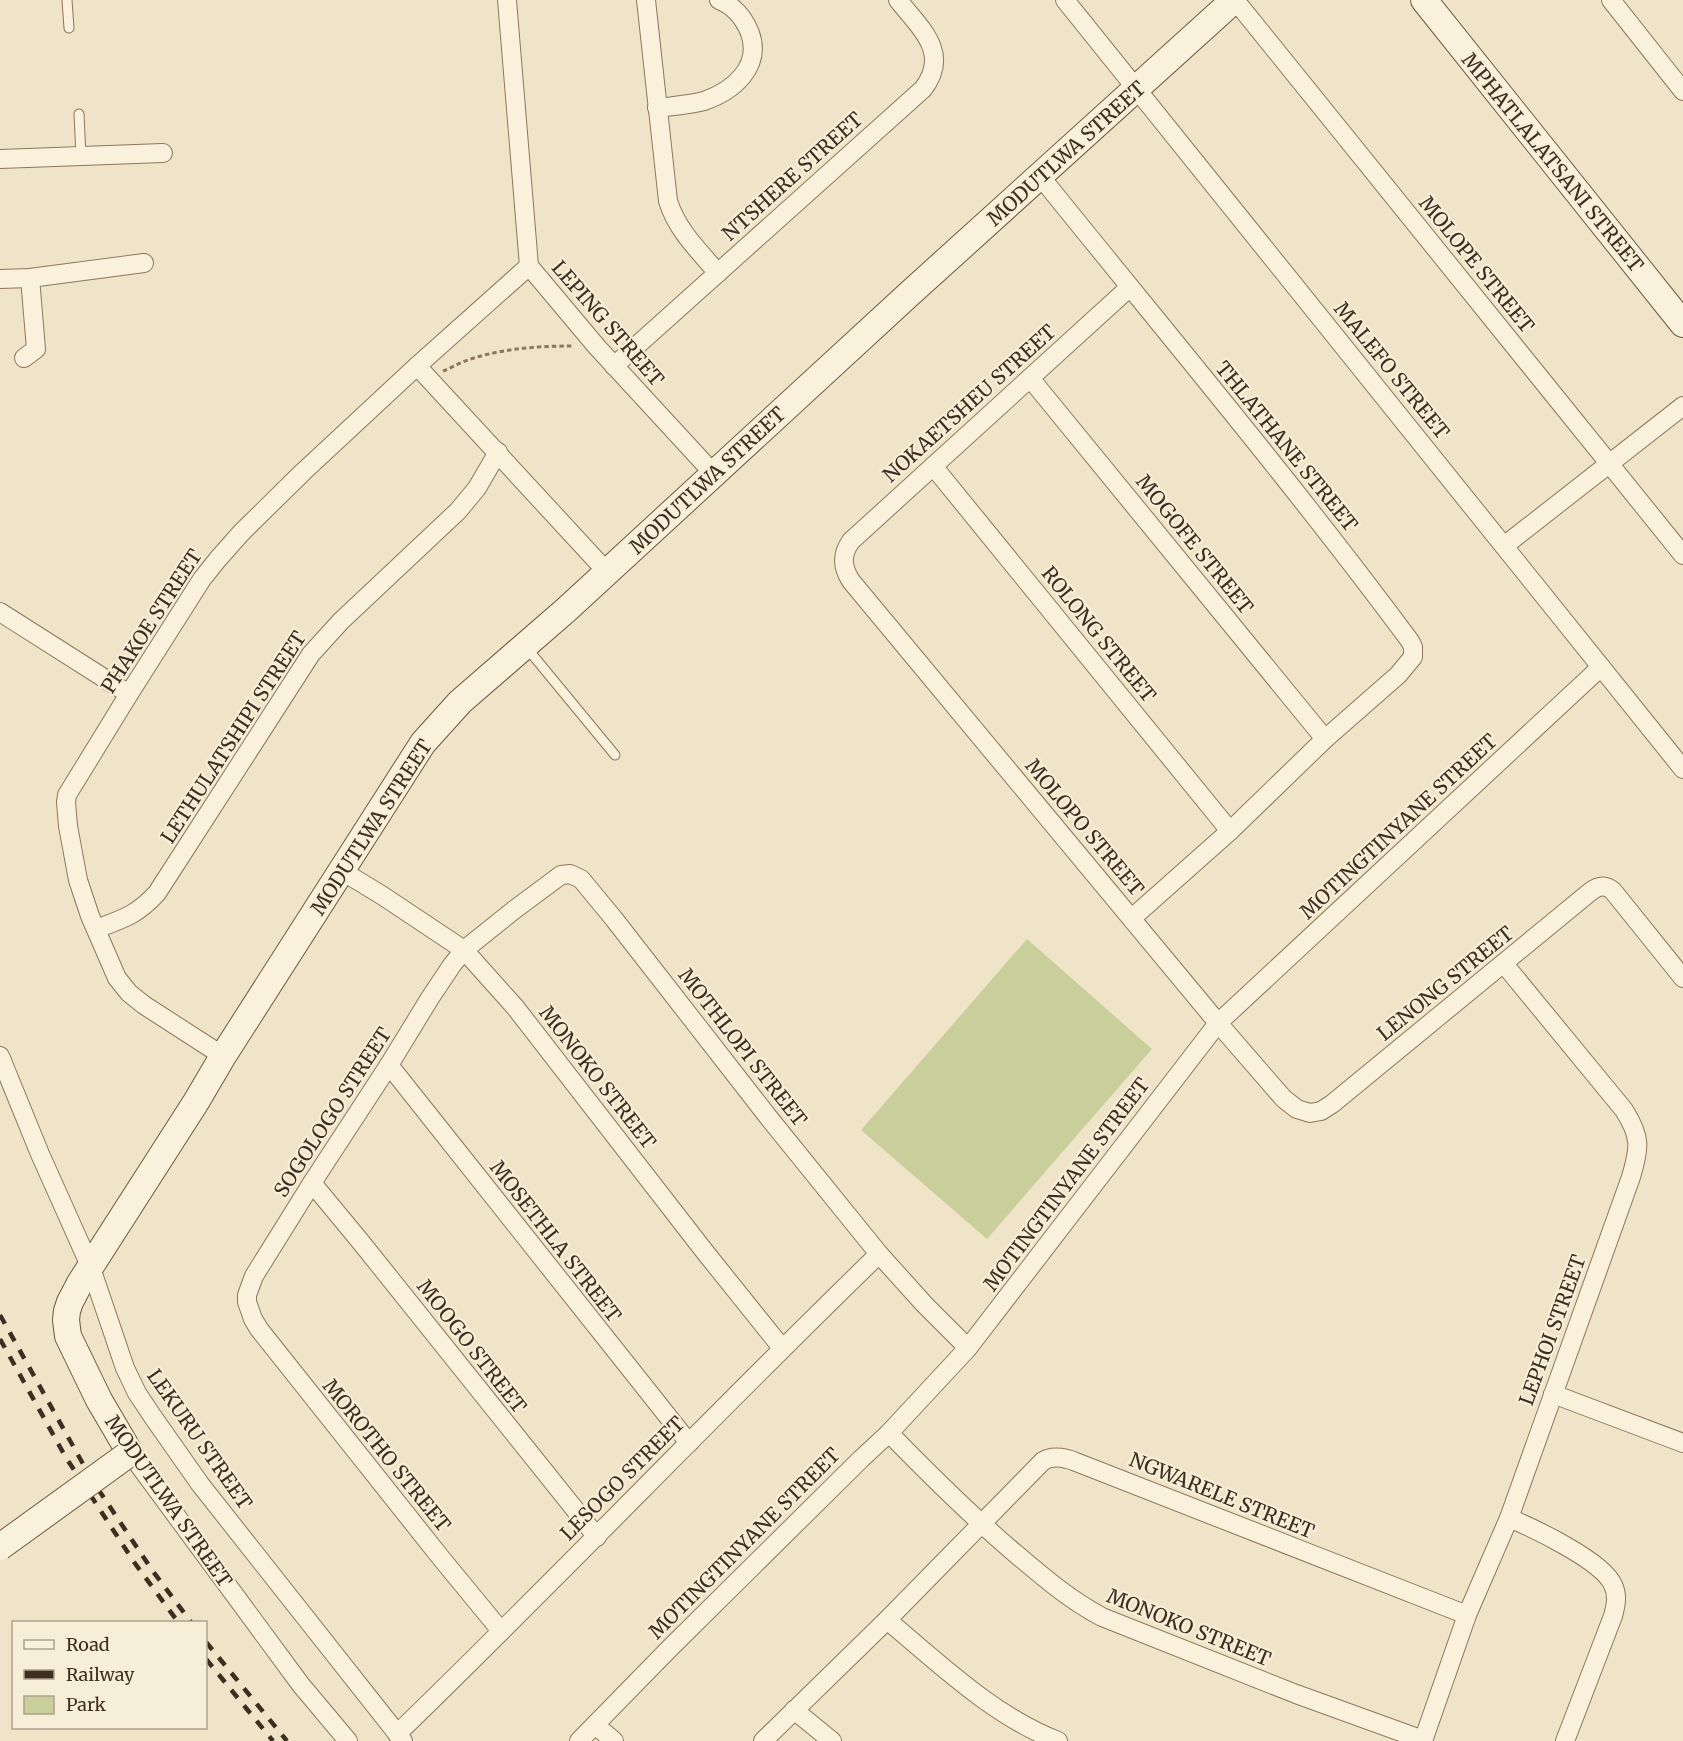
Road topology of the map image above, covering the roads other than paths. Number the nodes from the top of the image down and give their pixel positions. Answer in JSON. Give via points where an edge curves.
{"nodes":[{"id":1,"x":67,"y":0,"type":"edge"},
{"id":2,"x":507,"y":0,"type":"edge"},
{"id":3,"x":719,"y":0,"type":"edge"},
{"id":4,"x":898,"y":0,"type":"edge"},
{"id":5,"x":1065,"y":0,"type":"edge"},
{"id":6,"x":1235,"y":0,"type":"edge"},
{"id":7,"x":1611,"y":0,"type":"edge"},
{"id":8,"x":650,"y":1,"type":"edge"},
{"id":9,"x":1432,"y":3,"type":"edge"},
{"id":10,"x":69,"y":28,"type":"dead end"},
{"id":11,"x":1136,"y":89,"type":"junction"},
{"id":12,"x":1683,"y":91,"type":"edge"},
{"id":13,"x":657,"y":108,"type":"junction"},
{"id":14,"x":79,"y":114,"type":"dead end"},
{"id":15,"x":163,"y":153,"type":"dead end"},
{"id":16,"x":81,"y":156,"type":"junction"},
{"id":17,"x":0,"y":159,"type":"edge"},
{"id":18,"x":1040,"y":176,"type":"junction"},
{"id":19,"x":144,"y":263,"type":"dead end"},
{"id":20,"x":529,"y":266,"type":"junction"},
{"id":21,"x":718,"y":273,"type":"junction"},
{"id":22,"x":30,"y":278,"type":"junction"},
{"id":23,"x":0,"y":279,"type":"edge"},
{"id":24,"x":1130,"y":287,"type":"junction"},
{"id":25,"x":1683,"y":324,"type":"edge"},
{"id":26,"x":24,"y":358,"type":"dead end"},
{"id":27,"x":614,"y":366,"type":"junction"},
{"id":28,"x":422,"y":371,"type":"junction"},
{"id":29,"x":1030,"y":378,"type":"junction"},
{"id":30,"x":1683,"y":406,"type":"edge"},
{"id":31,"x":498,"y":452,"type":"junction"},
{"id":32,"x":1609,"y":464,"type":"junction"},
{"id":33,"x":933,"y":466,"type":"junction"},
{"id":34,"x":714,"y":474,"type":"junction"},
{"id":35,"x":1504,"y":546,"type":"junction"},
{"id":36,"x":843,"y":555,"type":"joint"},
{"id":37,"x":1683,"y":555,"type":"edge"},
{"id":38,"x":608,"y":572,"type":"junction"},
{"id":39,"x":0,"y":612,"type":"edge"},
{"id":40,"x":524,"y":645,"type":"junction"},
{"id":41,"x":1601,"y":667,"type":"junction"},
{"id":42,"x":129,"y":694,"type":"junction"},
{"id":43,"x":1325,"y":739,"type":"junction"},
{"id":44,"x":615,"y":755,"type":"dead end"},
{"id":45,"x":1683,"y":770,"type":"edge"},
{"id":46,"x":1230,"y":831,"type":"junction"},
{"id":47,"x":342,"y":871,"type":"junction"},
{"id":48,"x":1132,"y":918,"type":"junction"},
{"id":49,"x":96,"y":930,"type":"junction"},
{"id":50,"x":464,"y":950,"type":"junction"},
{"id":51,"x":1504,"y":964,"type":"junction"},
{"id":52,"x":1683,"y":978,"type":"edge"},
{"id":53,"x":1218,"y":1023,"type":"junction"},
{"id":54,"x":0,"y":1056,"type":"edge"},
{"id":55,"x":223,"y":1056,"type":"junction"},
{"id":56,"x":389,"y":1065,"type":"junction"},
{"id":57,"x":1310,"y":1113,"type":"joint"},
{"id":58,"x":312,"y":1183,"type":"junction"},
{"id":59,"x":879,"y":1254,"type":"junction"},
{"id":60,"x":91,"y":1268,"type":"junction"},
{"id":61,"x":247,"y":1302,"type":"joint"},
{"id":62,"x":782,"y":1348,"type":"junction"},
{"id":63,"x":968,"y":1348,"type":"junction"},
{"id":64,"x":1553,"y":1394,"type":"junction"},
{"id":65,"x":889,"y":1433,"type":"junction"},
{"id":66,"x":1681,"y":1435,"type":"edge"},
{"id":67,"x":688,"y":1443,"type":"junction"},
{"id":68,"x":130,"y":1453,"type":"junction"},
{"id":69,"x":1509,"y":1518,"type":"junction"},
{"id":70,"x":980,"y":1524,"type":"junction"},
{"id":71,"x":597,"y":1537,"type":"junction"},
{"id":72,"x":0,"y":1547,"type":"edge"},
{"id":73,"x":1467,"y":1615,"type":"junction"},
{"id":74,"x":887,"y":1620,"type":"junction"},
{"id":75,"x":501,"y":1631,"type":"junction"},
{"id":76,"x":794,"y":1710,"type":"junction"},
{"id":77,"x":595,"y":1725,"type":"junction"},
{"id":78,"x":400,"y":1737,"type":"edge"},
{"id":79,"x":348,"y":1741,"type":"edge"},
{"id":80,"x":579,"y":1741,"type":"edge"},
{"id":81,"x":614,"y":1741,"type":"edge"},
{"id":82,"x":763,"y":1741,"type":"edge"},
{"id":83,"x":832,"y":1741,"type":"edge"},
{"id":84,"x":1058,"y":1741,"type":"edge"},
{"id":85,"x":1423,"y":1741,"type":"edge"},
{"id":86,"x":1565,"y":1741,"type":"edge"}],
"edges":[{"from":1,"to":10,"type":"lane"},
{"from":2,"to":20,"type":"street","name":"LEPING STREET"},
{"from":3,"to":13,"type":"street","via":[[734,8],[750,34],[753,54],[744,74],[730,88],[711,98]]},
{"from":4,"to":21,"type":"street","name":"NTSHERE STREET","via":[[932,47],[935,62],[927,83]]},
{"from":5,"to":11,"type":"street","name":"MALEFO STREET"},
{"from":6,"to":11,"type":"street","name":"MODUTLWA STREET"},
{"from":6,"to":32,"type":"street","name":"MOLOPE STREET"},
{"from":7,"to":12,"type":"street"},
{"from":8,"to":13,"type":"street"},
{"from":9,"to":25,"type":"street","name":"MPHATLALATSANI STREET"},
{"from":11,"to":18,"type":"street","name":"MODUTLWA STREET"},
{"from":11,"to":35,"type":"street","name":"MALEFO STREET"},
{"from":13,"to":21,"type":"street","via":[[670,209],[686,237]]},
{"from":14,"to":16,"type":"lane"},
{"from":15,"to":16,"type":"street"},
{"from":16,"to":17,"type":"street"},
{"from":18,"to":24,"type":"street","name":"THLATHANE STREET"},
{"from":18,"to":34,"type":"street","name":"MODUTLWA STREET"},
{"from":19,"to":22,"type":"street"},
{"from":20,"to":27,"type":"street","name":"LEPING STREET"},
{"from":20,"to":28,"type":"street","name":"PHAKOE STREET"},
{"from":21,"to":27,"type":"street","name":"NTSHERE STREET"},
{"from":22,"to":23,"type":"street"},
{"from":22,"to":26,"type":"street","via":[[36,349]]},
{"from":24,"to":29,"type":"street","name":"NOKAETSHEU STREET"},
{"from":24,"to":43,"type":"street","name":"THLATHANE STREET","via":[[1257,443],[1412,645],[1413,657],[1403,670]]},
{"from":27,"to":34,"type":"street","name":"LEPING STREET"},
{"from":28,"to":31,"type":"street"},
{"from":28,"to":42,"type":"street","name":"PHAKOE STREET","via":[[303,472],[241,532],[202,579]]},
{"from":29,"to":33,"type":"street","name":"NOKAETSHEU STREET"},
{"from":29,"to":43,"type":"street","name":"MOGOFE STREET"},
{"from":30,"to":32,"type":"street"},
{"from":31,"to":38,"type":"street"},
{"from":31,"to":49,"type":"street","name":"LETHULATSHIPI STREET","via":[[458,511],[311,654],[157,893],[128,918]]},
{"from":32,"to":35,"type":"street"},
{"from":32,"to":37,"type":"street","name":"MOLOPE STREET"},
{"from":33,"to":36,"type":"street","name":"NOKAETSHEU STREET","via":[[851,541]]},
{"from":33,"to":46,"type":"street","name":"ROLONG STREET"},
{"from":34,"to":38,"type":"street","name":"MODUTLWA STREET"},
{"from":35,"to":41,"type":"street","name":"MALEFO STREET"},
{"from":36,"to":48,"type":"street","name":"MOLOPO STREET","via":[[852,581]]},
{"from":38,"to":40,"type":"street","name":"MODUTLWA STREET"},
{"from":39,"to":42,"type":"street"},
{"from":40,"to":44,"type":"lane"},
{"from":40,"to":47,"type":"street","name":"MODUTLWA STREET","via":[[460,702],[423,743]]},
{"from":41,"to":45,"type":"street","name":"MALEFO STREET"},
{"from":41,"to":53,"type":"street","name":"MOTINGTINYANE STREET"},
{"from":42,"to":49,"type":"street","name":"PHAKOE STREET","via":[[73,784],[66,802],[78,880]]},
{"from":43,"to":46,"type":"street","name":"THLATHANE STREET"},
{"from":46,"to":48,"type":"street","name":"THLATHANE STREET"},
{"from":47,"to":50,"type":"street","name":"MONOKO STREET"},
{"from":47,"to":55,"type":"street","name":"MODUTLWA STREET"},
{"from":48,"to":53,"type":"street","name":"MOLOPO STREET"},
{"from":49,"to":55,"type":"street","name":"PHAKOE STREET","via":[[113,972],[129,993]]},
{"from":50,"to":56,"type":"street","name":"SOGOLOGO STREET"},
{"from":50,"to":59,"type":"street","name":"MOTHLOPI STREET","via":[[561,875],[581,879]]},
{"from":50,"to":62,"type":"street","name":"MONOKO STREET","via":[[514,1007]]},
{"from":51,"to":52,"type":"street","name":"LENONG STREET","via":[[1601,886],[1613,891]]},
{"from":51,"to":57,"type":"street","name":"LENONG STREET","via":[[1332,1104]]},
{"from":51,"to":64,"type":"street","name":"LEPHOI STREET","via":[[1624,1110],[1637,1137],[1638,1153],[1631,1177]]},
{"from":53,"to":57,"type":"street","name":"MOLOPO STREET","via":[[1284,1099],[1297,1110]]},
{"from":53,"to":63,"type":"street","name":"MOTINGTINYANE STREET"},
{"from":54,"to":60,"type":"street","name":"LEKURU STREET"},
{"from":55,"to":60,"type":"street","name":"MODUTLWA STREET"},
{"from":56,"to":58,"type":"street","name":"SOGOLOGO STREET"},
{"from":56,"to":67,"type":"street","name":"MOSETHLA STREET"},
{"from":58,"to":61,"type":"street","name":"SOGOLOGO STREET","via":[[254,1276]]},
{"from":58,"to":71,"type":"street","name":"MOOGO STREET"},
{"from":59,"to":62,"type":"street","name":"LESOGO STREET"},
{"from":59,"to":63,"type":"street","name":"MOTHLOPI STREET"},
{"from":60,"to":68,"type":"street","name":"MODUTLWA STREET","via":[[70,1302],[66,1329],[99,1400]]},
{"from":60,"to":78,"type":"street","name":"LEKURU STREET","via":[[137,1393],[200,1484]]},
{"from":61,"to":75,"type":"street","name":"MOROTHO STREET","via":[[265,1336]]},
{"from":62,"to":67,"type":"street","name":"LESOGO STREET"},
{"from":63,"to":65,"type":"street","name":"MOTINGTINYANE STREET"},
{"from":64,"to":66,"type":"street"},
{"from":64,"to":69,"type":"street","name":"LEPHOI STREET"},
{"from":65,"to":70,"type":"street","name":"MONOKO STREET"},
{"from":65,"to":77,"type":"street","name":"MOTINGTINYANE STREET"},
{"from":67,"to":71,"type":"street","name":"LESOGO STREET"},
{"from":68,"to":72,"type":"street","bridge":true},
{"from":68,"to":79,"type":"street","name":"MODUTLWA STREET","via":[[301,1685]]},
{"from":69,"to":73,"type":"street","name":"LEPHOI STREET"},
{"from":69,"to":86,"type":"street","via":[[1546,1534],[1587,1560],[1611,1581],[1616,1595],[1613,1616]]},
{"from":70,"to":73,"type":"street","name":"NGWARELE STREET","via":[[1043,1461],[1065,1459]]},
{"from":70,"to":74,"type":"street"},
{"from":70,"to":85,"type":"street","name":"MONOKO STREET","via":[[1042,1577],[1102,1617]]},
{"from":71,"to":75,"type":"street","name":"LESOGO STREET"},
{"from":73,"to":85,"type":"street","name":"LEPHOI STREET"},
{"from":74,"to":76,"type":"street"},
{"from":74,"to":84,"type":"street","via":[[972,1690],[1028,1728]]},
{"from":75,"to":78,"type":"street","name":"LESOGO STREET"},
{"from":76,"to":82,"type":"street"},
{"from":76,"to":83,"type":"street"},
{"from":77,"to":80,"type":"street","name":"MOTINGTINYANE STREET"},
{"from":77,"to":81,"type":"street"}]}
